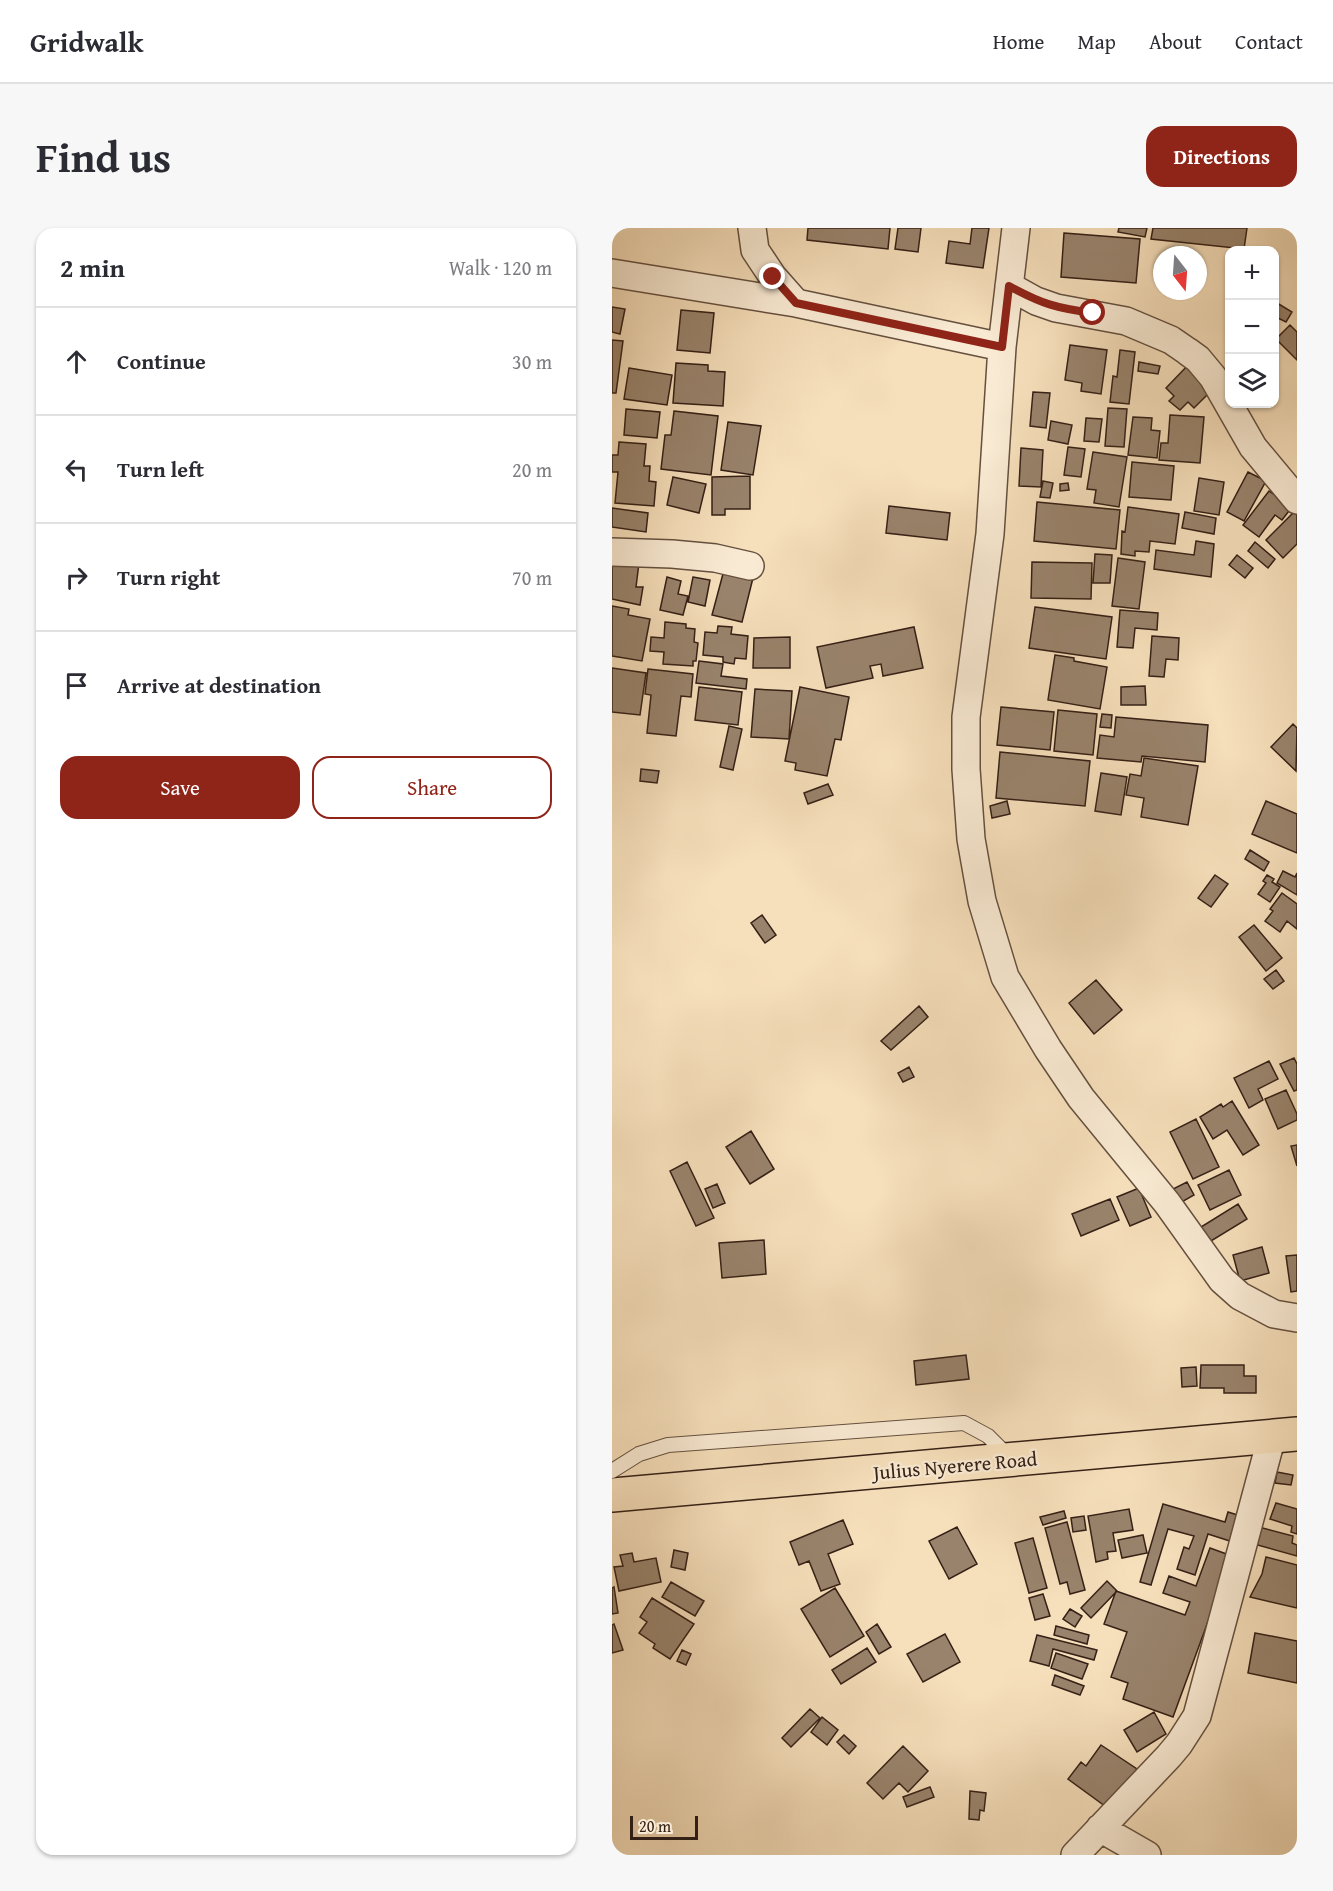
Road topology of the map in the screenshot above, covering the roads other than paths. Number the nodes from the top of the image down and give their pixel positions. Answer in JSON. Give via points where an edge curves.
{"nodes":[{"id":1,"x":752,"y":228,"type":"edge"},
{"id":2,"x":1016,"y":228,"type":"edge"},
{"id":3,"x":612,"y":273,"type":"edge"},
{"id":4,"x":1009,"y":286,"type":"junction"},
{"id":5,"x":796,"y":303,"type":"junction"},
{"id":6,"x":1002,"y":347,"type":"junction"},
{"id":7,"x":1297,"y":500,"type":"edge"},
{"id":8,"x":612,"y":552,"type":"edge"},
{"id":9,"x":750,"y":566,"type":"dead end"},
{"id":10,"x":1297,"y":1318,"type":"edge"},
{"id":11,"x":1285,"y":1435,"type":"edge"},
{"id":12,"x":1012,"y":1460,"type":"junction"},
{"id":13,"x":612,"y":1471,"type":"edge"},
{"id":14,"x":612,"y":1495,"type":"edge"},
{"id":15,"x":1100,"y":1828,"type":"junction"},
{"id":16,"x":1075,"y":1855,"type":"edge"},
{"id":17,"x":1147,"y":1855,"type":"edge"}],
"edges":[{"from":1,"to":5,"type":"street","via":[[755,250]]},
{"from":2,"to":4,"type":"street"},
{"from":3,"to":5,"type":"street"},
{"from":4,"to":6,"type":"street"},
{"from":4,"to":7,"type":"street","via":[[1056,308],[1126,321],[1187,351],[1214,377],[1253,447]]},
{"from":5,"to":6,"type":"street"},
{"from":6,"to":10,"type":"street","via":[[990,534],[966,717],[971,839],[994,943],[1005,977],[1054,1059],[1222,1280],[1240,1296],[1274,1314]]},
{"from":8,"to":9,"type":"street","via":[[715,558]]},
{"from":11,"to":12,"type":"highway","name":"Julius Nyerere Road"},
{"from":11,"to":15,"type":"street","via":[[1197,1716],[1179,1744]]},
{"from":12,"to":13,"type":"lane","via":[[987,1436],[964,1423],[668,1446],[639,1454]]},
{"from":12,"to":14,"type":"highway","name":"Julius Nyerere Road"},
{"from":15,"to":16,"type":"street"},
{"from":15,"to":17,"type":"street"}]}
